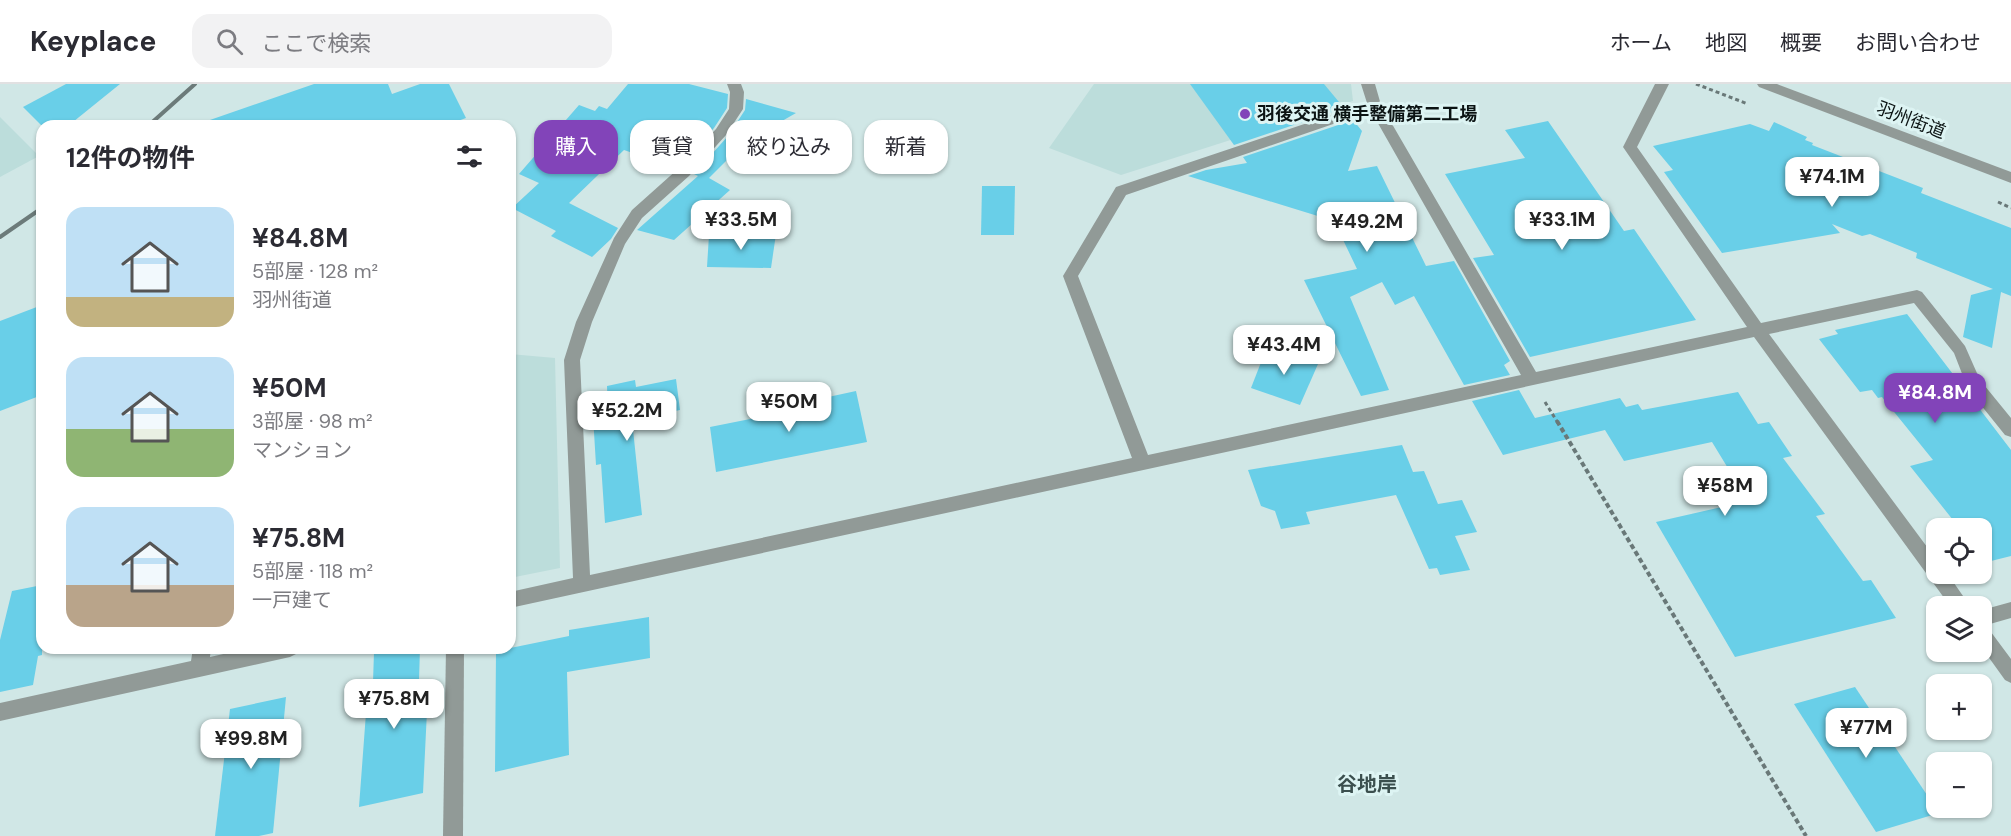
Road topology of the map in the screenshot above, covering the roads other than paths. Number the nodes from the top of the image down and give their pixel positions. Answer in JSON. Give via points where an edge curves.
{"nodes":[{"id":1,"x":734,"y":84,"type":"edge"},
{"id":2,"x":1368,"y":84,"type":"edge"},
{"id":3,"x":1662,"y":84,"type":"edge"},
{"id":4,"x":1764,"y":84,"type":"edge"},
{"id":5,"x":1374,"y":105,"type":"junction"},
{"id":6,"x":2011,"y":178,"type":"edge"},
{"id":7,"x":1758,"y":331,"type":"junction"},
{"id":8,"x":1532,"y":380,"type":"junction"},
{"id":9,"x":2011,"y":430,"type":"edge"},
{"id":10,"x":1142,"y":462,"type":"junction"},
{"id":11,"x":582,"y":585,"type":"junction"},
{"id":12,"x":1954,"y":596,"type":"edge"},
{"id":13,"x":516,"y":599,"type":"edge"},
{"id":14,"x":2011,"y":610,"type":"edge"},
{"id":15,"x":1992,"y":615,"type":"edge"},
{"id":16,"x":1992,"y":648,"type":"edge"},
{"id":17,"x":201,"y":654,"type":"edge"},
{"id":18,"x":263,"y":654,"type":"edge"},
{"id":19,"x":455,"y":654,"type":"edge"},
{"id":20,"x":199,"y":668,"type":"junction"},
{"id":21,"x":2011,"y":674,"type":"edge"},
{"id":22,"x":0,"y":712,"type":"edge"},
{"id":23,"x":453,"y":836,"type":"edge"}],
"edges":[{"from":1,"to":11,"type":"street","via":[[736,109],[721,132],[637,214],[619,242],[572,360]]},
{"from":2,"to":5,"type":"street"},
{"from":3,"to":7,"type":"street","via":[[1630,147]]},
{"from":4,"to":6,"type":"street","name":"羽州街道"},
{"from":5,"to":8,"type":"street"},
{"from":5,"to":10,"type":"street","via":[[1121,191],[1070,276]]},
{"from":7,"to":8,"type":"street"},
{"from":7,"to":9,"type":"street","via":[[1917,296],[1960,350],[1974,384]]},
{"from":7,"to":12,"type":"street"},
{"from":8,"to":10,"type":"street"},
{"from":10,"to":11,"type":"street"},
{"from":11,"to":13,"type":"street"},
{"from":14,"to":15,"type":"street"},
{"from":16,"to":21,"type":"street"},
{"from":17,"to":20,"type":"street"},
{"from":18,"to":20,"type":"street"},
{"from":19,"to":23,"type":"street"},
{"from":20,"to":22,"type":"street"}]}
